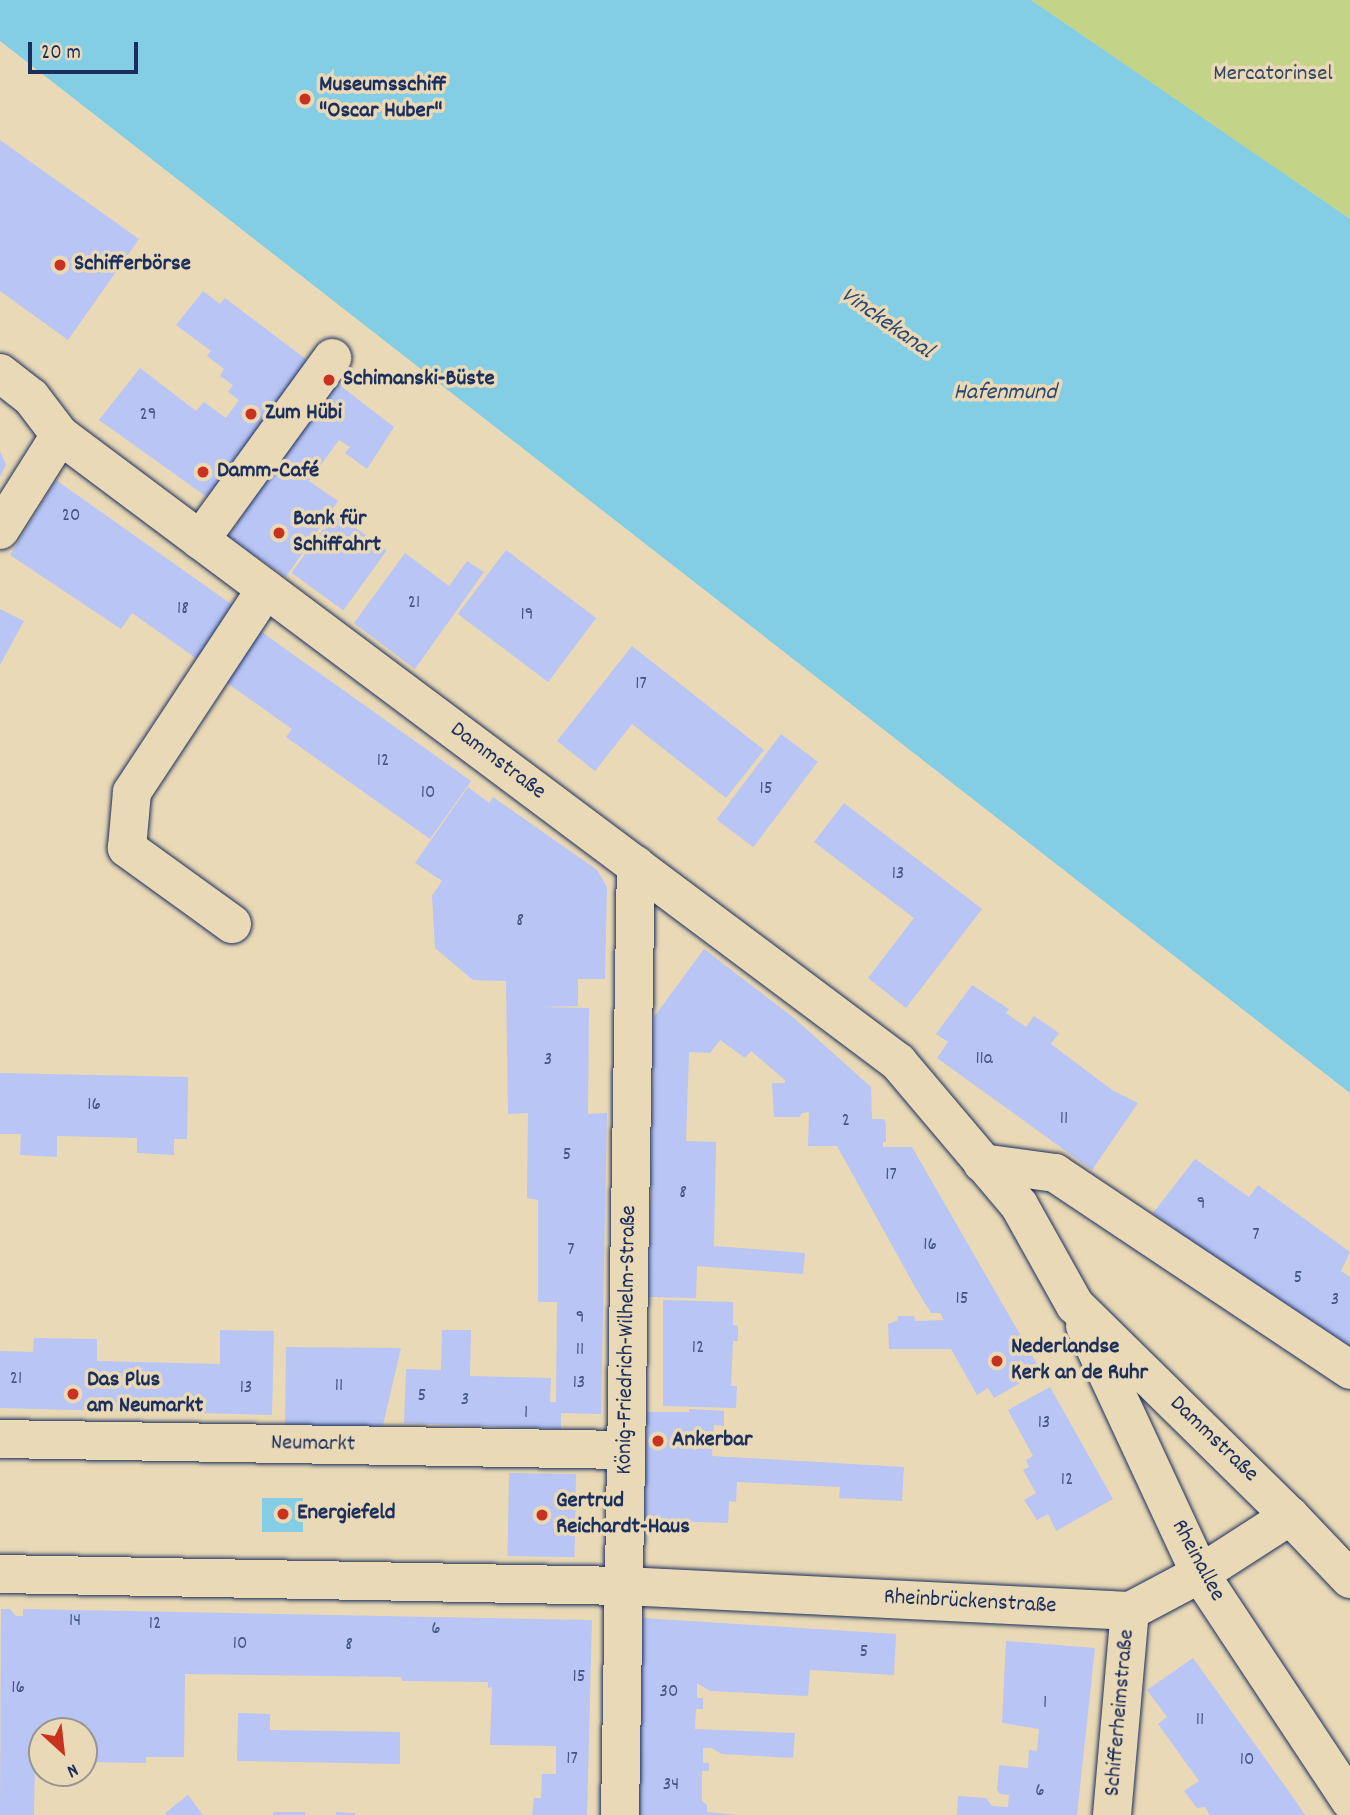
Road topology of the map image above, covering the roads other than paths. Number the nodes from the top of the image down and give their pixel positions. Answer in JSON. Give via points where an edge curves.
{"nodes":[{"id":1,"x":332,"y":358,"type":"dead end"},
{"id":2,"x":0,"y":373,"type":"edge"},
{"id":3,"x":61,"y":435,"type":"junction"},
{"id":4,"x":0,"y":530,"type":"edge"},
{"id":5,"x":200,"y":540,"type":"junction"},
{"id":6,"x":266,"y":589,"type":"junction"},
{"id":7,"x":636,"y":865,"type":"junction"},
{"id":8,"x":232,"y":924,"type":"dead end"},
{"id":9,"x":982,"y":1163,"type":"junction"},
{"id":10,"x":1075,"y":1305,"type":"junction"},
{"id":11,"x":1350,"y":1370,"type":"edge"},
{"id":12,"x":0,"y":1439,"type":"edge"},
{"id":13,"x":626,"y":1450,"type":"junction"},
{"id":14,"x":1290,"y":1516,"type":"junction"},
{"id":15,"x":0,"y":1574,"type":"edge"},
{"id":16,"x":1200,"y":1574,"type":"junction"},
{"id":17,"x":1350,"y":1579,"type":"edge"},
{"id":18,"x":624,"y":1586,"type":"junction"},
{"id":19,"x":1130,"y":1611,"type":"junction"},
{"id":20,"x":1350,"y":1801,"type":"edge"},
{"id":21,"x":620,"y":1815,"type":"edge"},
{"id":22,"x":1112,"y":1815,"type":"edge"}],
"edges":[{"from":1,"to":5,"type":"street"},
{"from":2,"to":3,"type":"street","name":"Dammstraße","via":[[31,397]]},
{"from":3,"to":4,"type":"street"},
{"from":3,"to":5,"type":"street","name":"Dammstraße"},
{"from":5,"to":6,"type":"street","name":"Dammstraße"},
{"from":6,"to":7,"type":"street","name":"Dammstraße"},
{"from":6,"to":8,"type":"street","via":[[132,792],[127,848]]},
{"from":7,"to":9,"type":"street","name":"Dammstraße","via":[[898,1062]]},
{"from":7,"to":13,"type":"street","name":"König-Friedrich-Wilhelm-Straße","via":[[620,955]]},
{"from":9,"to":10,"type":"street","name":"Dammstraße","via":[[1019,1205]]},
{"from":9,"to":11,"type":"street","via":[[1055,1173]]},
{"from":10,"to":14,"type":"street","name":"Dammstraße"},
{"from":10,"to":16,"type":"street","name":"Rheinallee"},
{"from":12,"to":13,"type":"street","name":"Neumarkt"},
{"from":13,"to":18,"type":"street","name":"König-Friedrich-Wilhelm-Straße"},
{"from":14,"to":16,"type":"street"},
{"from":14,"to":17,"type":"street","name":"Dammstraße"},
{"from":15,"to":18,"type":"street"},
{"from":16,"to":19,"type":"street"},
{"from":16,"to":20,"type":"street","name":"Rheinallee"},
{"from":18,"to":19,"type":"street","name":"Rheinbrückenstraße"},
{"from":18,"to":21,"type":"street","name":"König-Friedrich-Wilhelm-Straße"},
{"from":19,"to":22,"type":"street","name":"Schifferheimstraße"}]}
